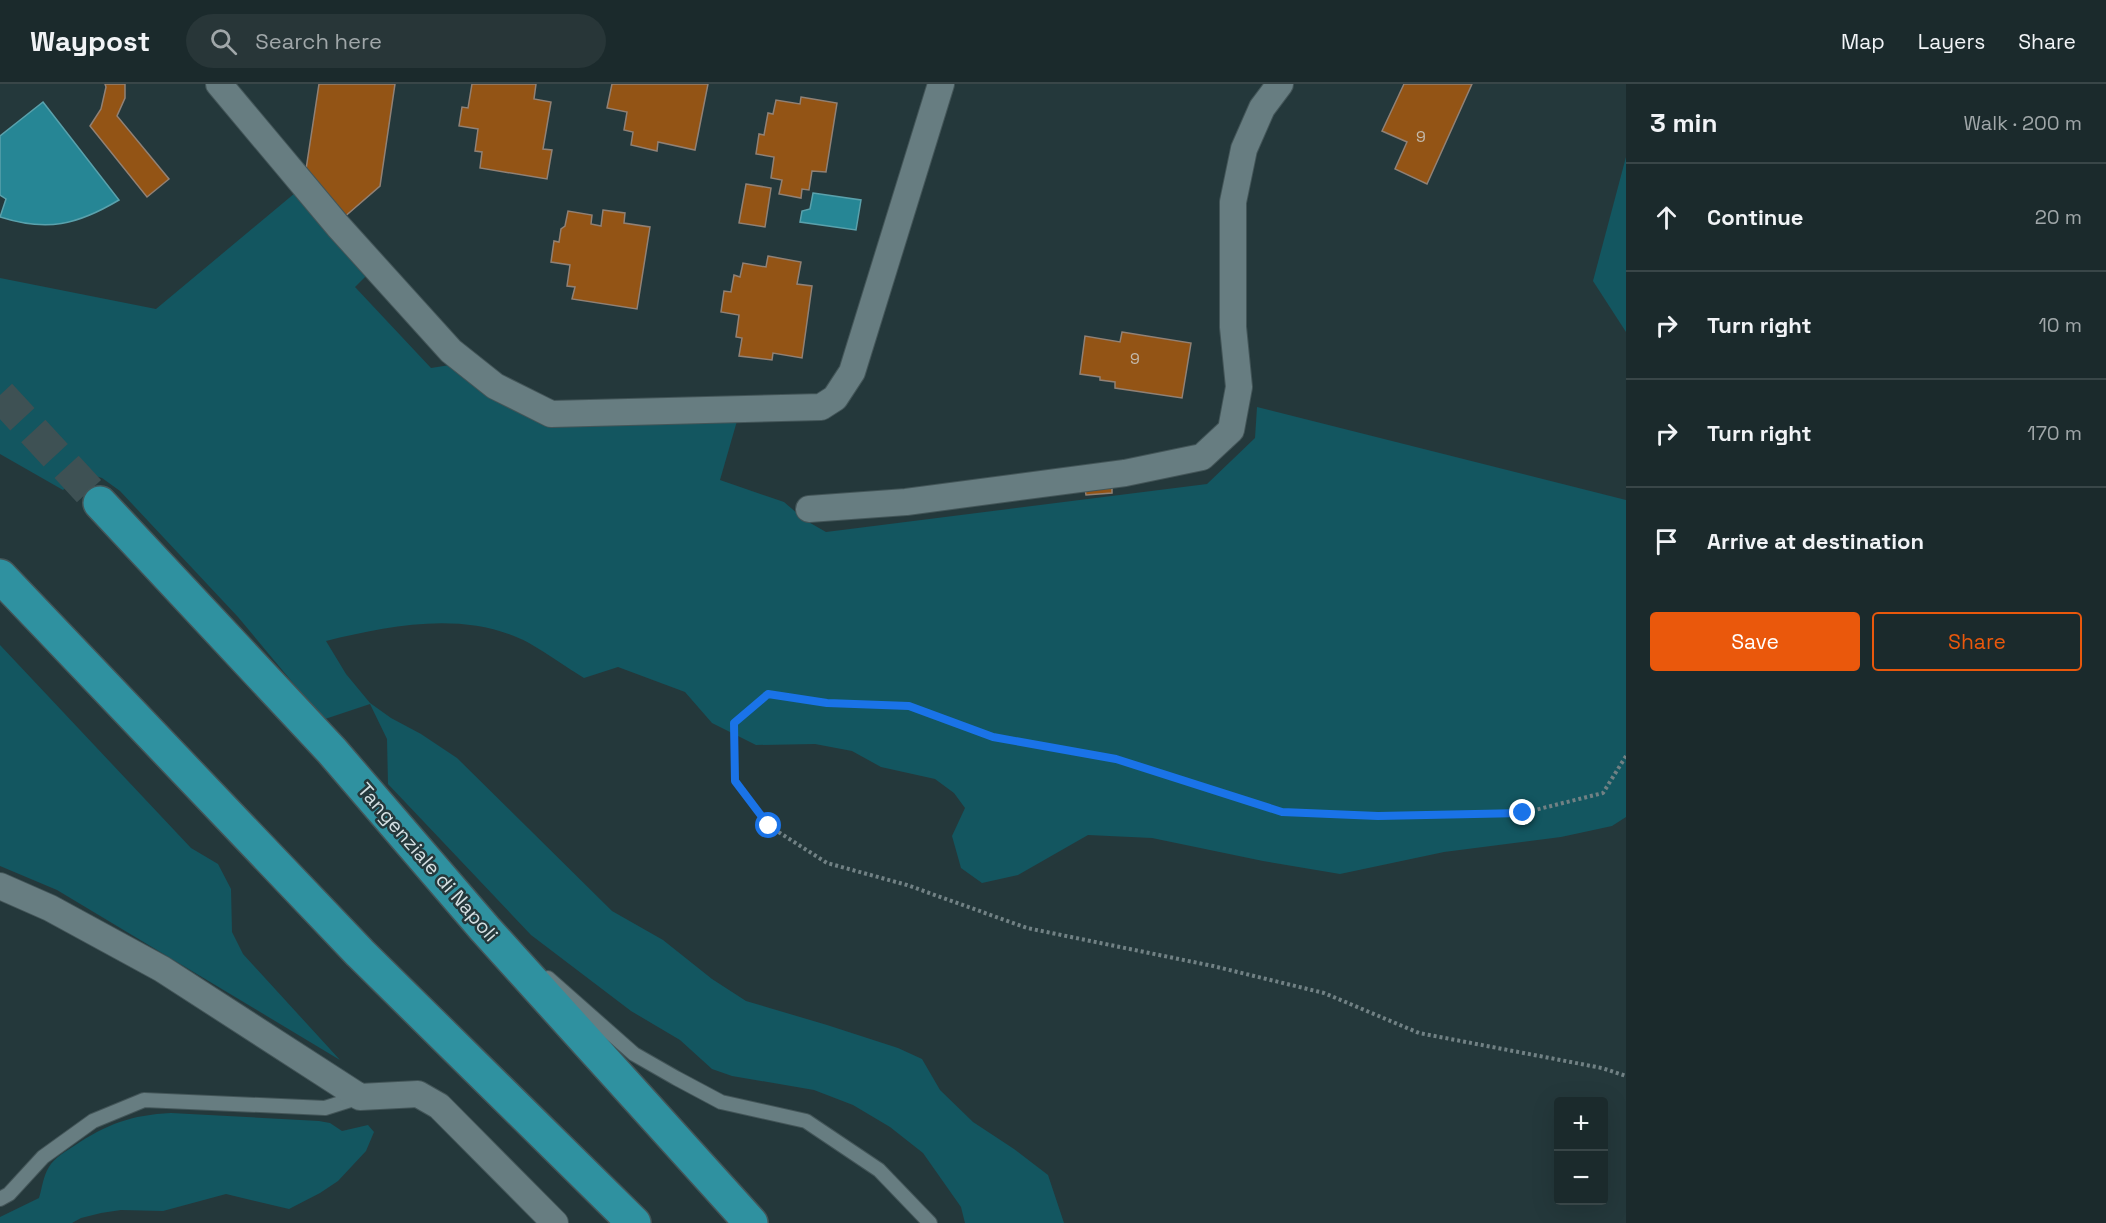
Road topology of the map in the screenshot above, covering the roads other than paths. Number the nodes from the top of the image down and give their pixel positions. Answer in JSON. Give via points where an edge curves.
{"nodes":[{"id":1,"x":219,"y":84,"type":"edge"},
{"id":2,"x":941,"y":84,"type":"edge"},
{"id":3,"x":1280,"y":84,"type":"edge"},
{"id":4,"x":100,"y":503,"type":"tunnel mouth"},
{"id":5,"x":810,"y":509,"type":"dead end"},
{"id":6,"x":0,"y":576,"type":"edge"},
{"id":7,"x":0,"y":886,"type":"edge"},
{"id":8,"x":485,"y":929,"type":"junction"},
{"id":9,"x":360,"y":1097,"type":"junction"},
{"id":10,"x":0,"y":1199,"type":"edge"},
{"id":11,"x":555,"y":1223,"type":"edge"},
{"id":12,"x":634,"y":1223,"type":"edge"},
{"id":13,"x":752,"y":1223,"type":"edge"},
{"id":14,"x":930,"y":1223,"type":"edge"}],
"edges":[{"from":1,"to":2,"type":"street","via":[[338,226],[451,351],[495,386],[551,414],[821,407],[835,398],[852,372]]},
{"from":3,"to":5,"type":"street","via":[[1262,108],[1244,149],[1233,202],[1233,327],[1239,387],[1231,430],[1202,457],[1125,473],[906,502]]},
{"from":4,"to":8,"type":"highway","name":"Tangenziale di Napoli","via":[[332,751]]},
{"from":6,"to":12,"type":"highway","via":[[360,953]]},
{"from":7,"to":9,"type":"street","via":[[50,908],[162,969]]},
{"from":8,"to":13,"type":"highway","name":"Tangenziale di Napoli"},
{"from":8,"to":14,"type":"lane","via":[[566,992],[634,1054],[721,1102],[806,1121],[879,1170]]},
{"from":9,"to":10,"type":"lane","via":[[325,1108],[144,1100],[93,1122],[43,1157]]},
{"from":9,"to":11,"type":"street","via":[[418,1094],[439,1106]]}]}
